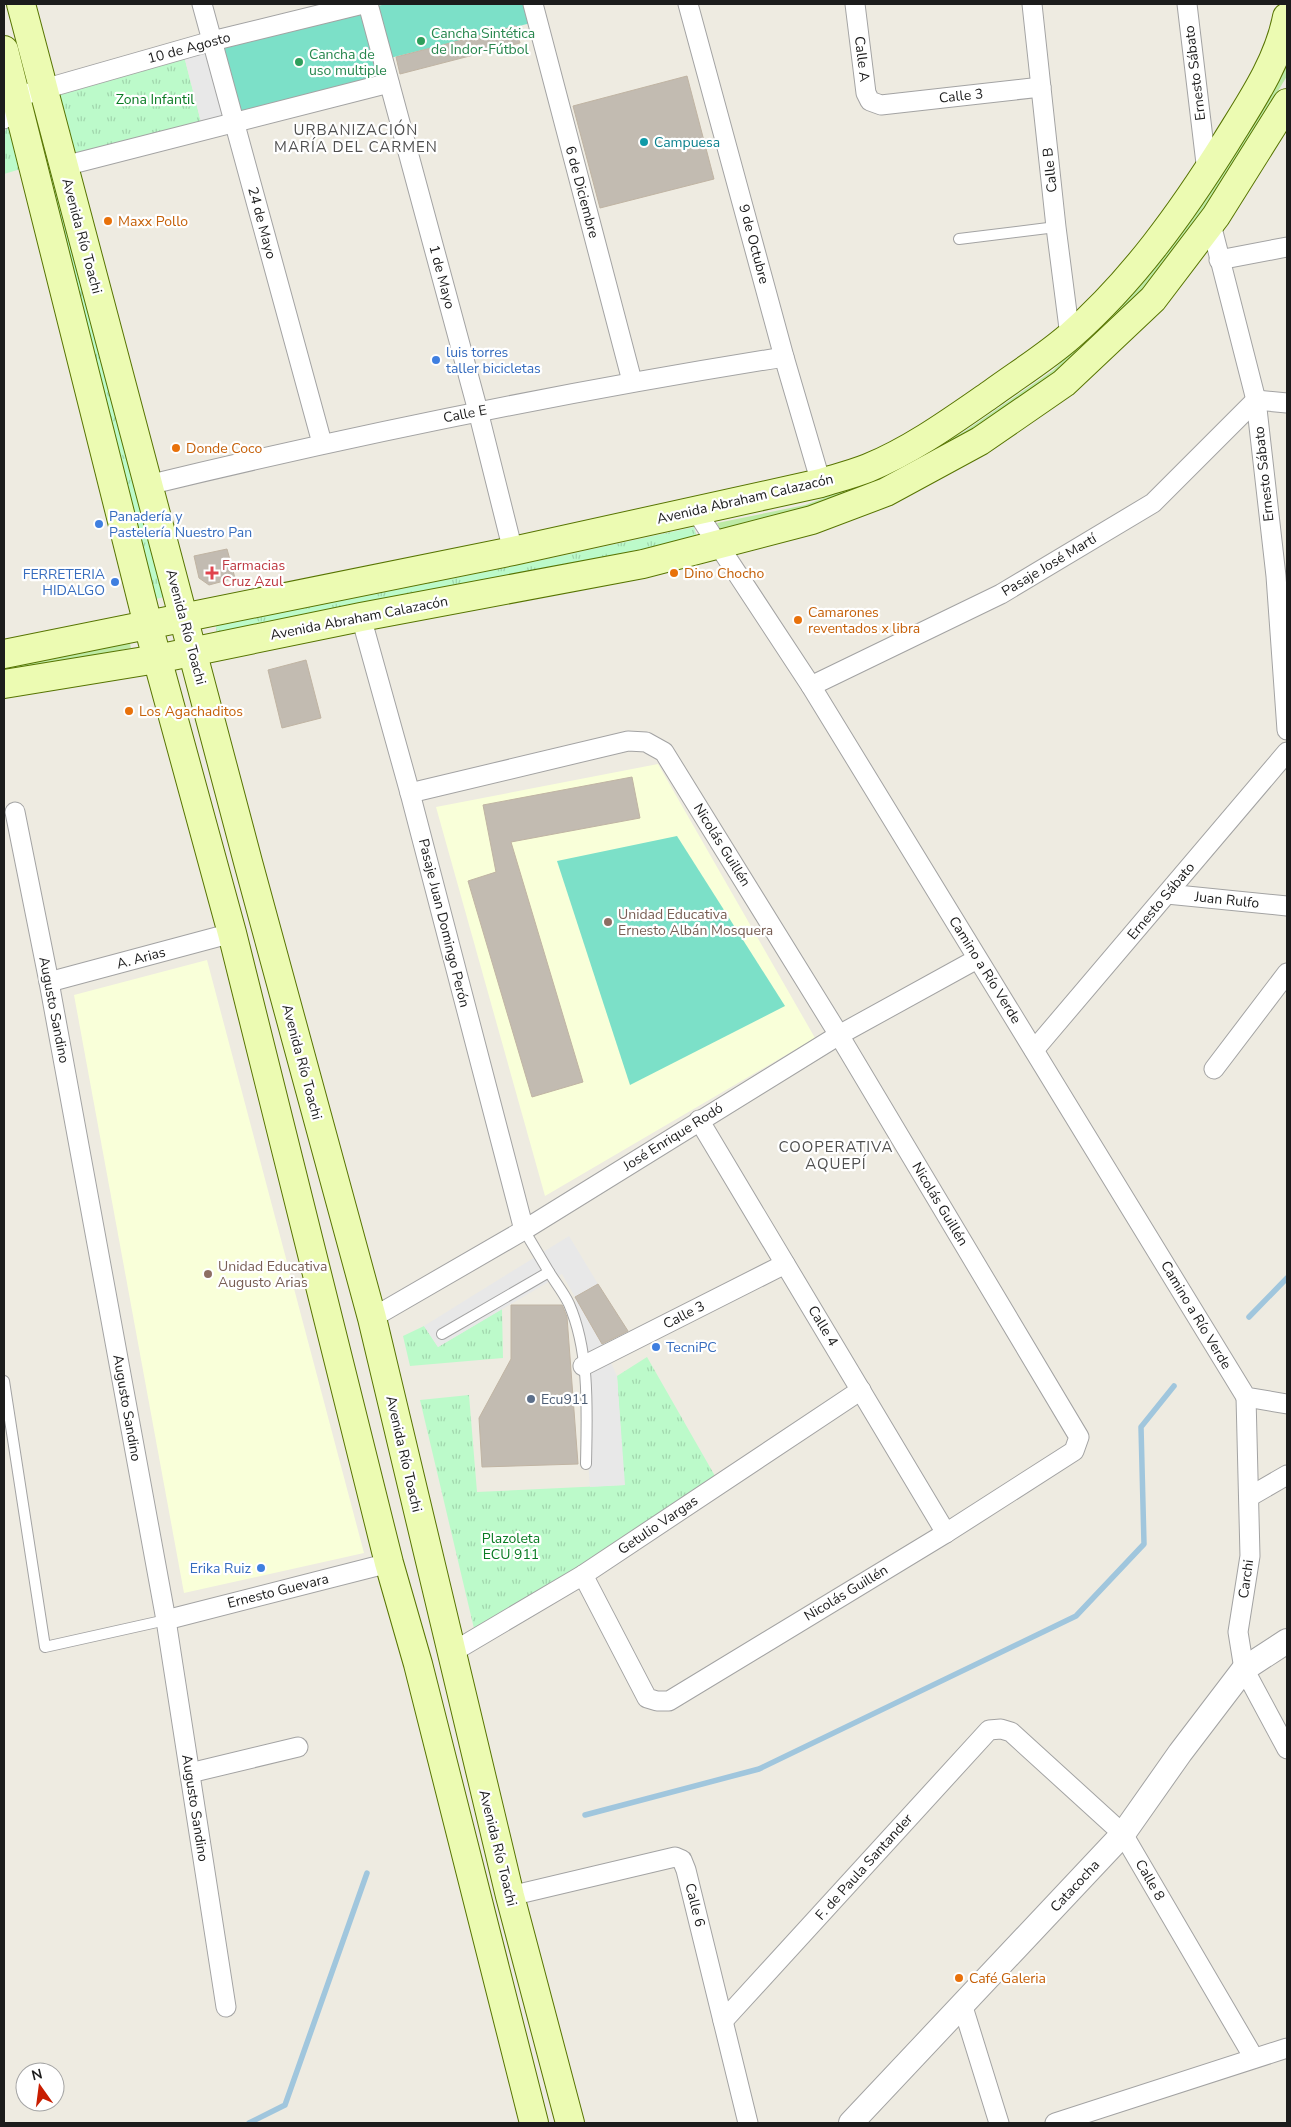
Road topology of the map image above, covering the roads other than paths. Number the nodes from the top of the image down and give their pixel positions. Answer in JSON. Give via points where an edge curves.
{"nodes":[{"id":1,"x":21,"y":4,"type":"edge"},
{"id":2,"x":202,"y":4,"type":"edge"},
{"id":3,"x":363,"y":4,"type":"edge"},
{"id":4,"x":368,"y":4,"type":"edge"},
{"id":5,"x":533,"y":4,"type":"edge"},
{"id":6,"x":688,"y":4,"type":"edge"},
{"id":7,"x":855,"y":4,"type":"edge"},
{"id":8,"x":1032,"y":4,"type":"edge"},
{"id":9,"x":1187,"y":4,"type":"edge"},
{"id":10,"x":1287,"y":17,"type":"edge"},
{"id":11,"x":212,"y":41,"type":"junction"},
{"id":12,"x":4,"y":50,"type":"edge"},
{"id":13,"x":389,"y":83,"type":"junction"},
{"id":14,"x":1041,"y":87,"type":"junction"},
{"id":15,"x":42,"y":89,"type":"junction"},
{"id":16,"x":1287,"y":103,"type":"edge"},
{"id":17,"x":881,"y":105,"type":"joint"},
{"id":18,"x":10,"y":108,"type":"edge"},
{"id":19,"x":234,"y":122,"type":"junction"},
{"id":20,"x":64,"y":166,"type":"junction"},
{"id":21,"x":1207,"y":172,"type":"junction"},
{"id":22,"x":1210,"y":224,"type":"junction"},
{"id":23,"x":1056,"y":227,"type":"junction"},
{"id":24,"x":959,"y":239,"type":"dead end"},
{"id":25,"x":1287,"y":247,"type":"edge"},
{"id":26,"x":1219,"y":260,"type":"junction"},
{"id":27,"x":1070,"y":336,"type":"junction"},
{"id":28,"x":784,"y":357,"type":"junction"},
{"id":29,"x":632,"y":381,"type":"junction"},
{"id":30,"x":1256,"y":400,"type":"junction"},
{"id":31,"x":1287,"y":403,"type":"edge"},
{"id":32,"x":478,"y":411,"type":"junction"},
{"id":33,"x":322,"y":443,"type":"junction"},
{"id":34,"x":822,"y":483,"type":"junction"},
{"id":35,"x":148,"y":485,"type":"junction"},
{"id":36,"x":696,"y":510,"type":"junction"},
{"id":37,"x":720,"y":546,"type":"junction"},
{"id":38,"x":512,"y":550,"type":"junction"},
{"id":39,"x":1281,"y":576,"type":"edge"},
{"id":40,"x":361,"y":617,"type":"junction"},
{"id":41,"x":183,"y":618,"type":"junction"},
{"id":42,"x":148,"y":625,"type":"junction"},
{"id":43,"x":192,"y":651,"type":"junction"},
{"id":44,"x":4,"y":654,"type":"edge"},
{"id":45,"x":157,"y":659,"type":"junction"},
{"id":46,"x":4,"y":684,"type":"edge"},
{"id":47,"x":811,"y":686,"type":"junction"},
{"id":48,"x":1287,"y":730,"type":"edge"},
{"id":49,"x":1287,"y":752,"type":"edge"},
{"id":50,"x":410,"y":793,"type":"junction"},
{"id":51,"x":15,"y":812,"type":"dead end"},
{"id":52,"x":1167,"y":894,"type":"junction"},
{"id":53,"x":1287,"y":906,"type":"edge"},
{"id":54,"x":232,"y":934,"type":"junction"},
{"id":55,"x":977,"y":959,"type":"junction"},
{"id":56,"x":1287,"y":972,"type":"edge"},
{"id":57,"x":49,"y":982,"type":"junction"},
{"id":58,"x":839,"y":1036,"type":"junction"},
{"id":59,"x":1034,"y":1050,"type":"junction"},
{"id":60,"x":1214,"y":1068,"type":"dead end"},
{"id":61,"x":699,"y":1120,"type":"junction"},
{"id":62,"x":524,"y":1230,"type":"junction"},
{"id":63,"x":785,"y":1264,"type":"junction"},
{"id":64,"x":549,"y":1272,"type":"junction"},
{"id":65,"x":372,"y":1318,"type":"junction"},
{"id":66,"x":442,"y":1334,"type":"dead end"},
{"id":67,"x":583,"y":1366,"type":"junction"},
{"id":68,"x":4,"y":1381,"type":"edge"},
{"id":69,"x":861,"y":1390,"type":"junction"},
{"id":70,"x":1246,"y":1397,"type":"junction"},
{"id":71,"x":1287,"y":1404,"type":"edge"},
{"id":72,"x":586,"y":1464,"type":"dead end"},
{"id":73,"x":1287,"y":1475,"type":"edge"},
{"id":74,"x":1249,"y":1497,"type":"junction"},
{"id":75,"x":946,"y":1533,"type":"junction"},
{"id":76,"x":389,"y":1563,"type":"junction"},
{"id":77,"x":583,"y":1575,"type":"junction"},
{"id":78,"x":166,"y":1620,"type":"junction"},
{"id":79,"x":1287,"y":1642,"type":"edge"},
{"id":80,"x":451,"y":1652,"type":"junction"},
{"id":81,"x":1244,"y":1669,"type":"junction"},
{"id":82,"x":1011,"y":1732,"type":"joint"},
{"id":83,"x":298,"y":1747,"type":"dead end"},
{"id":84,"x":1287,"y":1749,"type":"edge"},
{"id":85,"x":190,"y":1773,"type":"junction"},
{"id":86,"x":1124,"y":1834,"type":"junction"},
{"id":87,"x":510,"y":1896,"type":"junction"},
{"id":88,"x":226,"y":2007,"type":"dead end"},
{"id":89,"x":962,"y":2007,"type":"junction"},
{"id":90,"x":723,"y":2021,"type":"junction"},
{"id":91,"x":1287,"y":2048,"type":"edge"},
{"id":92,"x":1254,"y":2058,"type":"junction"},
{"id":93,"x":534,"y":2123,"type":"edge"},
{"id":94,"x":570,"y":2123,"type":"edge"},
{"id":95,"x":748,"y":2123,"type":"edge"},
{"id":96,"x":851,"y":2123,"type":"edge"},
{"id":97,"x":1000,"y":2123,"type":"edge"},
{"id":98,"x":1055,"y":2123,"type":"edge"}],
"edges":[{"from":1,"to":15,"type":"main road","name":"Avenida Río Toachi"},
{"from":2,"to":11,"type":"street","name":"24 de Mayo"},
{"from":3,"to":11,"type":"street","name":"10 de Agosto"},
{"from":4,"to":13,"type":"street","name":"1 de Mayo"},
{"from":5,"to":29,"type":"street","name":"6 de Diciembre"},
{"from":6,"to":28,"type":"street","name":"9 de Octubre"},
{"from":7,"to":17,"type":"street","name":"Calle A","via":[[866,93],[870,101]]},
{"from":8,"to":14,"type":"street","name":"Calle B"},
{"from":9,"to":21,"type":"street","name":"Ernesto Sábato"},
{"from":10,"to":21,"type":"main road","name":"Avenida Abraham Calazacón","via":[[1282,42]]},
{"from":11,"to":15,"type":"street","name":"10 de Agosto"},
{"from":11,"to":19,"type":"street","name":"24 de Mayo"},
{"from":12,"to":18,"type":"main road"},
{"from":13,"to":19,"type":"street"},
{"from":13,"to":32,"type":"street","name":"1 de Mayo"},
{"from":14,"to":17,"type":"street","name":"Calle 3"},
{"from":14,"to":23,"type":"street","name":"Calle B"},
{"from":15,"to":18,"type":"street","name":"10 de Agosto"},
{"from":15,"to":20,"type":"main road","name":"Avenida Río Toachi"},
{"from":16,"to":22,"type":"main road","name":"Avenida Abraham Calazacón"},
{"from":18,"to":42,"type":"main road"},
{"from":19,"to":20,"type":"street"},
{"from":19,"to":33,"type":"street","name":"24 de Mayo"},
{"from":20,"to":35,"type":"main road","name":"Avenida Río Toachi"},
{"from":21,"to":27,"type":"main road","name":"Avenida Abraham Calazacón","via":[[1167,230],[1129,276]]},
{"from":22,"to":26,"type":"street","name":"Ernesto Sábato"},
{"from":22,"to":37,"type":"main road","name":"Avenida Abraham Calazacón","via":[[1146,306],[1064,383],[980,441],[886,492],[812,520]]},
{"from":23,"to":24,"type":"lane"},
{"from":23,"to":27,"type":"street","name":"Calle B"},
{"from":25,"to":26,"type":"street"},
{"from":26,"to":30,"type":"street","name":"Ernesto Sábato"},
{"from":27,"to":34,"type":"main road","name":"Avenida Abraham Calazacón","via":[[963,414],[912,446],[868,468]]},
{"from":28,"to":29,"type":"street","name":"Calle E"},
{"from":28,"to":34,"type":"street","name":"9 de Octubre"},
{"from":29,"to":32,"type":"street","name":"Calle E"},
{"from":30,"to":31,"type":"street"},
{"from":30,"to":39,"type":"street","name":"Ernesto Sábato"},
{"from":30,"to":47,"type":"street","name":"Pasaje José Martí","via":[[1153,503],[1001,594]]},
{"from":32,"to":33,"type":"street","name":"Calle E"},
{"from":32,"to":38,"type":"street","name":"1 de Mayo"},
{"from":33,"to":35,"type":"street","name":"Calle E"},
{"from":34,"to":36,"type":"main road","name":"Avenida Abraham Calazacón"},
{"from":35,"to":41,"type":"main road","name":"Avenida Río Toachi"},
{"from":36,"to":37,"type":"street","name":"Camino a Río Verde"},
{"from":36,"to":38,"type":"main road","name":"Avenida Abraham Calazacón"},
{"from":37,"to":40,"type":"main road","name":"Avenida Abraham Calazacón","via":[[557,581]]},
{"from":37,"to":47,"type":"street","name":"Camino a Río Verde"},
{"from":38,"to":41,"type":"main road","name":"Avenida Abraham Calazacón"},
{"from":39,"to":48,"type":"street","name":"Ernesto Sábato"},
{"from":40,"to":43,"type":"main road","name":"Avenida Abraham Calazacón"},
{"from":40,"to":50,"type":"street","name":"Pasaje Juan Domingo Perón"},
{"from":41,"to":42,"type":"main road","name":"Avenida Abraham Calazacón"},
{"from":41,"to":43,"type":"main road","name":"Avenida Río Toachi"},
{"from":42,"to":44,"type":"main road","name":"Avenida Abraham Calazacón"},
{"from":42,"to":45,"type":"main road"},
{"from":43,"to":45,"type":"main road","name":"Avenida Abraham Calazacón"},
{"from":43,"to":65,"type":"main road","name":"Avenida Río Toachi"},
{"from":45,"to":46,"type":"main road","name":"Avenida Abraham Calazacón"},
{"from":45,"to":54,"type":"main road"},
{"from":47,"to":55,"type":"street","name":"Camino a Río Verde"},
{"from":49,"to":52,"type":"street","name":"Ernesto Sábato"},
{"from":50,"to":58,"type":"street","name":"Nicolás Guillén","via":[[628,740],[646,742],[664,752]]},
{"from":50,"to":62,"type":"street","name":"Pasaje Juan Domingo Perón"},
{"from":51,"to":57,"type":"street","name":"Augusto Sandino"},
{"from":52,"to":53,"type":"street","name":"Juan Rulfo"},
{"from":52,"to":59,"type":"street","name":"Ernesto Sábato"},
{"from":54,"to":57,"type":"street","name":"A. Arias"},
{"from":54,"to":76,"type":"main road"},
{"from":55,"to":58,"type":"street","name":"José Enrique Rodó"},
{"from":55,"to":59,"type":"street","name":"Camino a Río Verde"},
{"from":56,"to":60,"type":"street"},
{"from":57,"to":78,"type":"street","name":"Augusto Sandino"},
{"from":58,"to":61,"type":"street","name":"José Enrique Rodó"},
{"from":58,"to":75,"type":"street","name":"Nicolás Guillén","via":[[1078,1437],[1074,1451]]},
{"from":59,"to":70,"type":"street","name":"Camino a Río Verde"},
{"from":61,"to":62,"type":"street","name":"José Enrique Rodó"},
{"from":61,"to":63,"type":"street","name":"Calle 4"},
{"from":62,"to":64,"type":"lane"},
{"from":62,"to":65,"type":"street","name":"José Enrique Rodó"},
{"from":63,"to":67,"type":"street","name":"Calle 3"},
{"from":63,"to":69,"type":"street","name":"Calle 4"},
{"from":64,"to":66,"type":"lane"},
{"from":64,"to":67,"type":"lane","via":[[569,1304]]},
{"from":65,"to":80,"type":"main road","name":"Avenida Río Toachi"},
{"from":67,"to":72,"type":"lane"},
{"from":68,"to":78,"type":"lane","via":[[45,1647]]},
{"from":69,"to":75,"type":"street","name":"Calle 4"},
{"from":69,"to":77,"type":"street","name":"Getulio Vargas"},
{"from":70,"to":71,"type":"street"},
{"from":70,"to":74,"type":"street","name":"Carchi"},
{"from":73,"to":74,"type":"street"},
{"from":74,"to":81,"type":"street","name":"Carchi","via":[[1250,1556],[1238,1632]]},
{"from":75,"to":77,"type":"street","name":"Nicolás Guillén","via":[[669,1700],[648,1698]]},
{"from":76,"to":78,"type":"street","name":"Ernesto Guevara"},
{"from":76,"to":93,"type":"main road","via":[[418,1664]]},
{"from":77,"to":80,"type":"street","name":"Getulio Vargas"},
{"from":78,"to":85,"type":"street","name":"Augusto Sandino"},
{"from":79,"to":81,"type":"street","name":"Catacocha"},
{"from":80,"to":87,"type":"main road","name":"Avenida Río Toachi"},
{"from":81,"to":84,"type":"street","name":"Carchi"},
{"from":81,"to":86,"type":"street","name":"Catacocha"},
{"from":82,"to":86,"type":"street","name":"Calle 8"},
{"from":82,"to":90,"type":"street","name":"F. de Paula Santander","via":[[1000,1728],[989,1730]]},
{"from":83,"to":85,"type":"street"},
{"from":85,"to":88,"type":"street","name":"Augusto Sandino"},
{"from":86,"to":89,"type":"street","name":"Catacocha"},
{"from":86,"to":92,"type":"street","name":"Calle 8"},
{"from":87,"to":90,"type":"street","name":"Calle 6","via":[[675,1858],[682,1860]]},
{"from":87,"to":94,"type":"main road","name":"Avenida Río Toachi"},
{"from":89,"to":96,"type":"street","name":"Catacocha"},
{"from":89,"to":97,"type":"street"},
{"from":90,"to":95,"type":"street","name":"Calle 6"},
{"from":91,"to":92,"type":"street"},
{"from":92,"to":98,"type":"street"}]}
